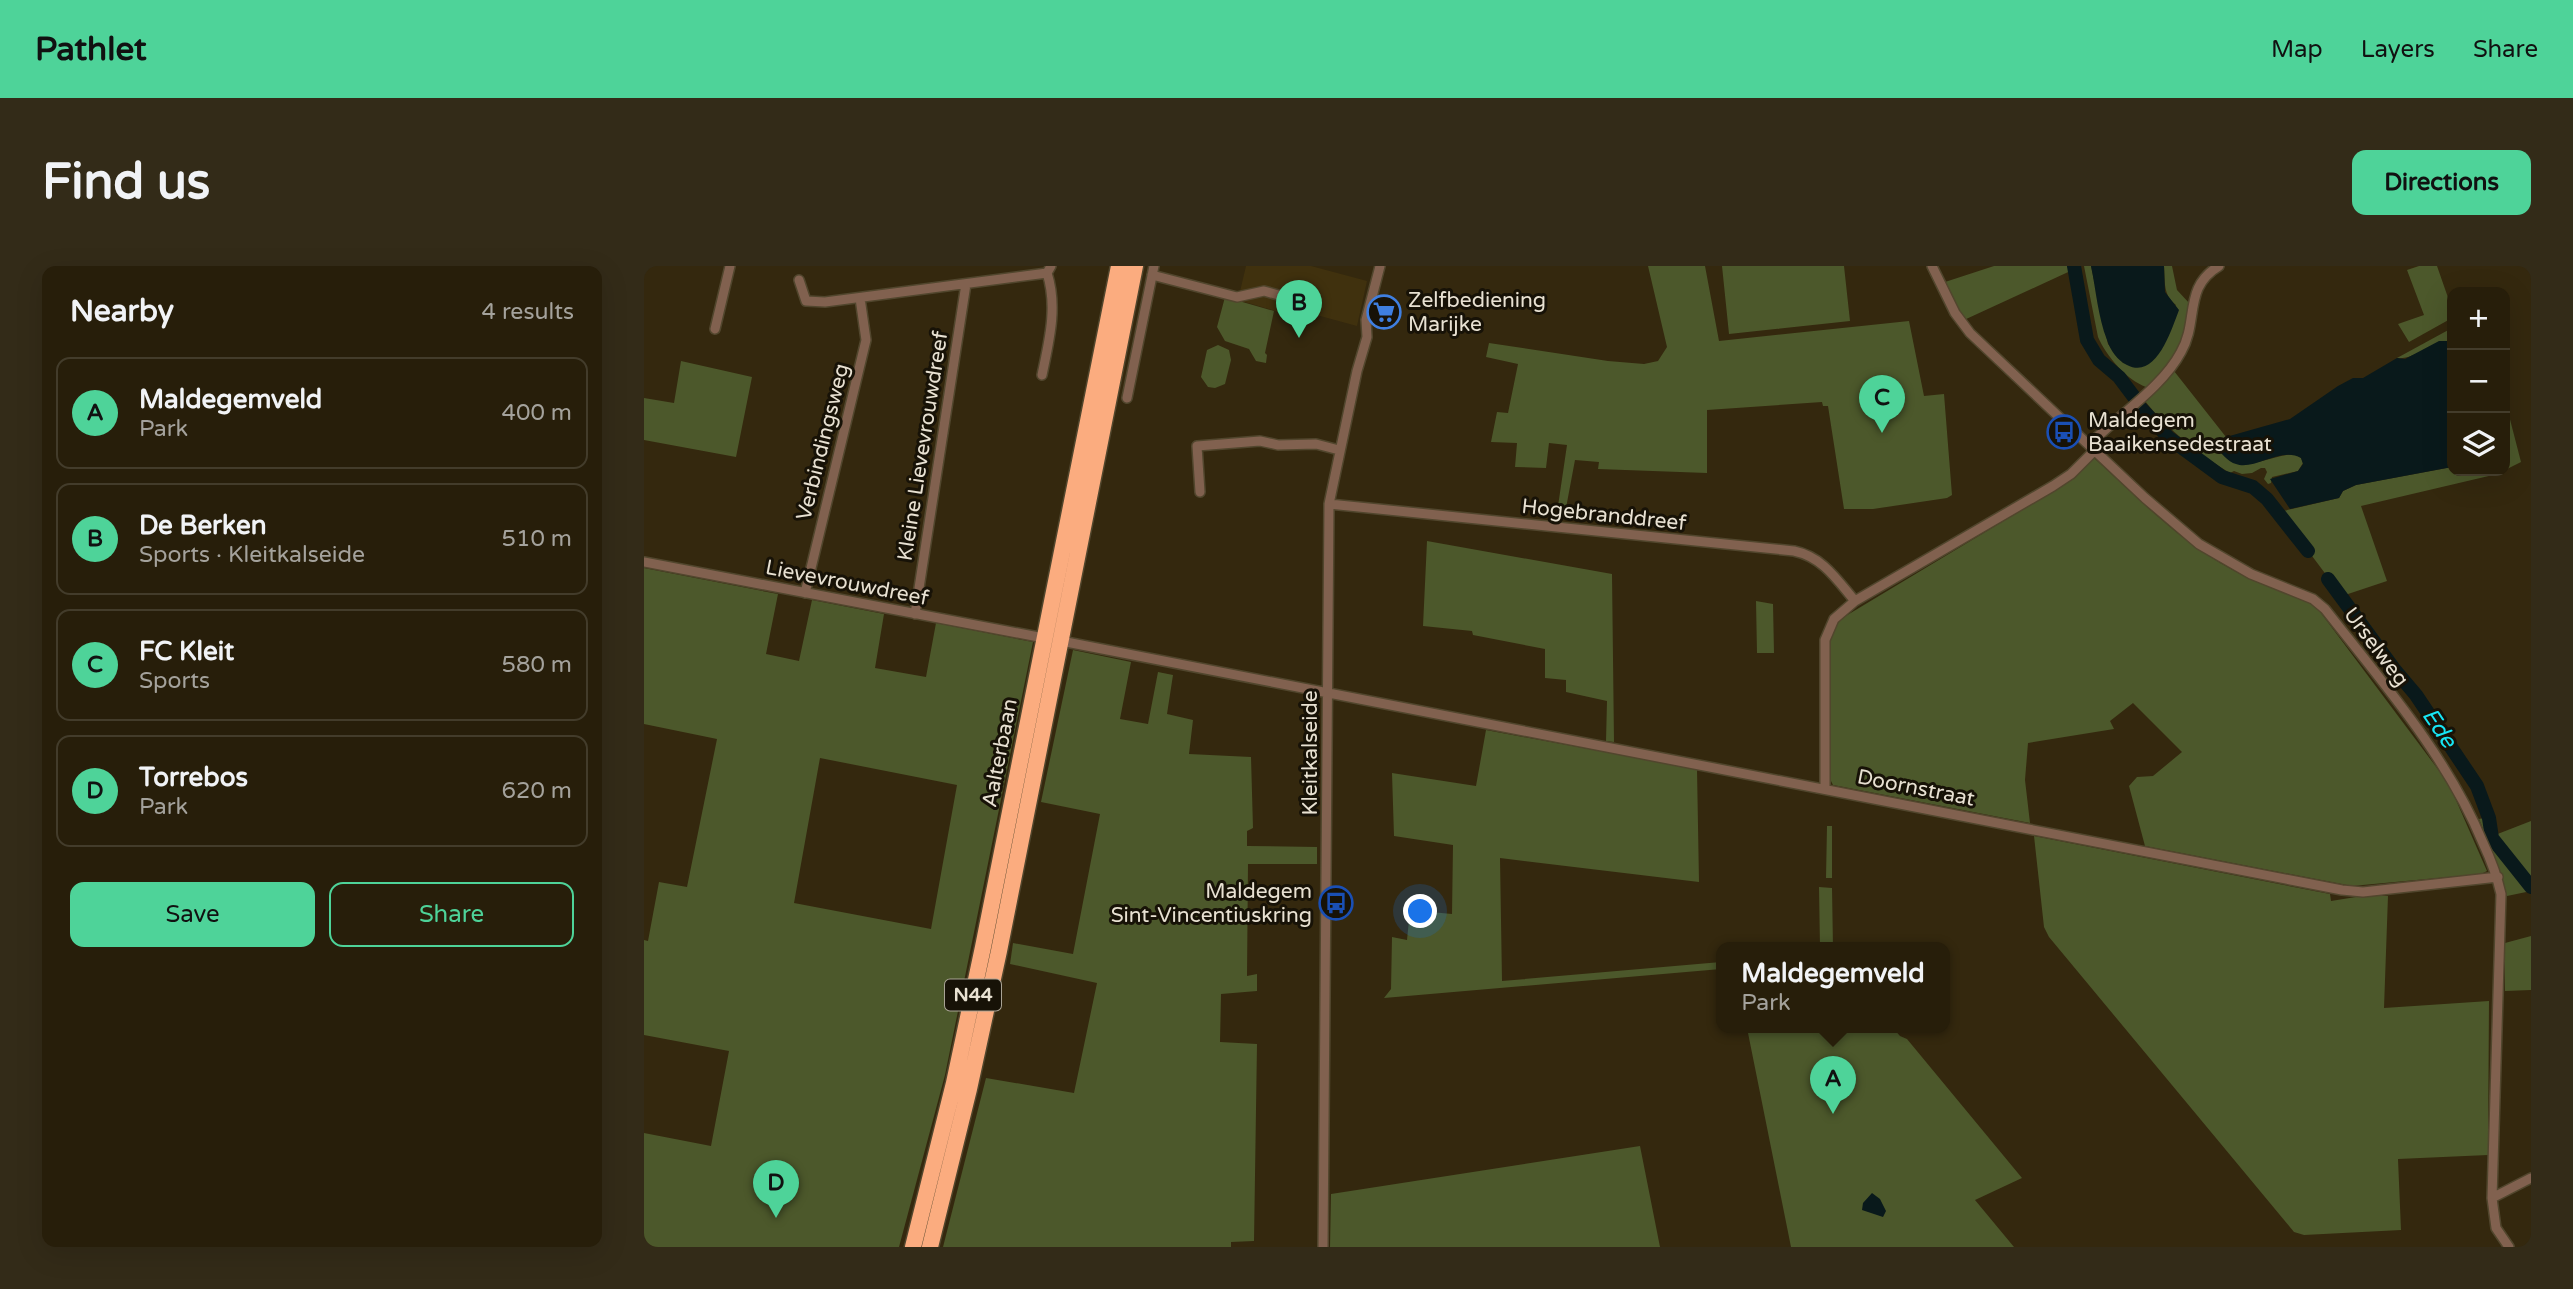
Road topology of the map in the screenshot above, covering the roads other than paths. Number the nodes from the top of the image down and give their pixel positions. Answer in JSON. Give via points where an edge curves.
{"nodes":[{"id":1,"x":730,"y":266,"type":"edge"},
{"id":2,"x":1119,"y":266,"type":"edge"},
{"id":3,"x":1135,"y":266,"type":"edge"},
{"id":4,"x":1380,"y":266,"type":"edge"},
{"id":5,"x":1932,"y":266,"type":"edge"},
{"id":6,"x":2219,"y":266,"type":"edge"},
{"id":7,"x":1049,"y":269,"type":"edge"},
{"id":8,"x":1153,"y":271,"type":"edge"},
{"id":9,"x":799,"y":279,"type":"dead end"},
{"id":10,"x":966,"y":284,"type":"junction"},
{"id":11,"x":860,"y":298,"type":"junction"},
{"id":12,"x":1289,"y":298,"type":"dead end"},
{"id":13,"x":715,"y":329,"type":"dead end"},
{"id":14,"x":1042,"y":375,"type":"dead end"},
{"id":15,"x":1128,"y":398,"type":"dead end"},
{"id":16,"x":2092,"y":447,"type":"junction"},
{"id":17,"x":1339,"y":450,"type":"junction"},
{"id":18,"x":1200,"y":492,"type":"dead end"},
{"id":19,"x":1329,"y":504,"type":"junction"},
{"id":20,"x":644,"y":562,"type":"edge"},
{"id":21,"x":805,"y":593,"type":"junction"},
{"id":22,"x":1855,"y":601,"type":"junction"},
{"id":23,"x":915,"y":614,"type":"junction"},
{"id":24,"x":1053,"y":640,"type":"junction"},
{"id":25,"x":1328,"y":693,"type":"junction"},
{"id":26,"x":1825,"y":789,"type":"junction"},
{"id":27,"x":2498,"y":877,"type":"junction"},
{"id":28,"x":2531,"y":1178,"type":"edge"},
{"id":29,"x":2492,"y":1198,"type":"junction"},
{"id":30,"x":913,"y":1247,"type":"edge"},
{"id":31,"x":930,"y":1247,"type":"edge"},
{"id":32,"x":1323,"y":1247,"type":"edge"},
{"id":33,"x":2509,"y":1247,"type":"edge"}],
"edges":[{"from":1,"to":13,"type":"street"},
{"from":2,"to":24,"type":"highway","name":"Aalterbaan","number":"N44"},
{"from":3,"to":24,"type":"highway","name":"Aalterbaan","number":"N44"},
{"from":4,"to":17,"type":"street","name":"Kleitkalseide"},
{"from":5,"to":16,"type":"street","name":"Urselweg","via":[[1970,333]]},
{"from":6,"to":16,"type":"street","via":[[2205,276],[2195,293],[2190,329],[2178,358]]},
{"from":7,"to":10,"type":"street"},
{"from":7,"to":14,"type":"street","via":[[1052,322]]},
{"from":8,"to":12,"type":"street","via":[[1237,297],[1264,291]]},
{"from":8,"to":15,"type":"street"},
{"from":9,"to":11,"type":"street","via":[[806,301]]},
{"from":10,"to":11,"type":"street"},
{"from":10,"to":23,"type":"street","name":"Kleine Lievevrouwdreef"},
{"from":11,"to":21,"type":"street","name":"Verbindingsweg","via":[[866,340]]},
{"from":16,"to":22,"type":"street","via":[[2071,474],[2053,486]]},
{"from":16,"to":27,"type":"street","name":"Urselweg","via":[[2199,544],[2251,574],[2314,599],[2325,609],[2450,775]]},
{"from":17,"to":18,"type":"street","via":[[1260,441],[1197,446]]},
{"from":17,"to":19,"type":"street","name":"Kleitkalseide"},
{"from":19,"to":22,"type":"street","name":"Hogebranddreef","via":[[1794,551],[1821,562]]},
{"from":19,"to":25,"type":"street","name":"Kleitkalseide"},
{"from":20,"to":21,"type":"street","name":"Lievevrouwdreef"},
{"from":21,"to":23,"type":"street","name":"Lievevrouwdreef"},
{"from":22,"to":26,"type":"street","via":[[1834,619],[1825,640]]},
{"from":23,"to":24,"type":"street","name":"Lievevrouwdreef"},
{"from":24,"to":25,"type":"street","name":"Lievevrouwdreef"},
{"from":24,"to":30,"type":"highway","name":"Aalterbaan","number":"N44"},
{"from":24,"to":31,"type":"highway","name":"Aalterbaan","number":"N44","via":[[970,1089]]},
{"from":25,"to":26,"type":"street","name":"Doornstraat"},
{"from":25,"to":32,"type":"street","name":"Kleitkalseide"},
{"from":26,"to":27,"type":"street","name":"Doornstraat","via":[[2353,891]]},
{"from":27,"to":29,"type":"street","name":"Urselweg"},
{"from":28,"to":29,"type":"street"},
{"from":29,"to":33,"type":"street","name":"Urselweg","via":[[2496,1228]]}]}
